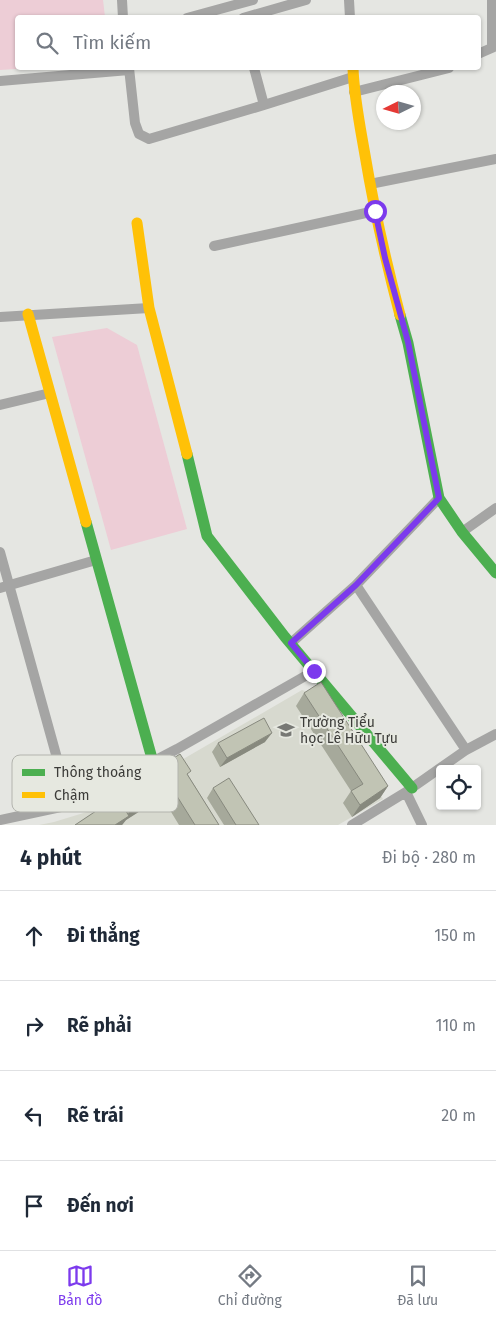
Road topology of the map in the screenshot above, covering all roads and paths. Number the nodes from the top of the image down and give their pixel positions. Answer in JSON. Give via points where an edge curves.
{"nodes":[{"id":1,"x":122,"y":0,"type":"edge"},
{"id":2,"x":253,"y":0,"type":"edge"},
{"id":3,"x":306,"y":0,"type":"edge"},
{"id":4,"x":349,"y":0,"type":"edge"},
{"id":5,"x":492,"y":0,"type":"edge"},
{"id":6,"x":238,"y":2,"type":"edge"},
{"id":7,"x":124,"y":15,"type":"edge"},
{"id":8,"x":197,"y":15,"type":"edge"},
{"id":9,"x":241,"y":15,"type":"edge"},
{"id":10,"x":253,"y":15,"type":"edge"},
{"id":11,"x":350,"y":15,"type":"edge"},
{"id":12,"x":494,"y":47,"type":"edge"},
{"id":13,"x":481,"y":53,"type":"edge"},
{"id":14,"x":118,"y":70,"type":"edge"},
{"id":15,"x":129,"y":70,"type":"edge"},
{"id":16,"x":255,"y":70,"type":"edge"},
{"id":17,"x":441,"y":70,"type":"edge"},
{"id":18,"x":353,"y":72,"type":"edge"},
{"id":19,"x":0,"y":81,"type":"edge"},
{"id":20,"x":354,"y":92,"type":"junction"},
{"id":21,"x":264,"y":105,"type":"junction"},
{"id":22,"x":496,"y":159,"type":"edge"},
{"id":23,"x":370,"y":184,"type":"junction"},
{"id":24,"x":375,"y":211,"type":"junction"},
{"id":25,"x":137,"y":223,"type":"dead end"},
{"id":26,"x":214,"y":246,"type":"dead end"},
{"id":27,"x":149,"y":308,"type":"junction"},
{"id":28,"x":28,"y":314,"type":"junction"},
{"id":29,"x":0,"y":317,"type":"edge"},
{"id":30,"x":50,"y":393,"type":"junction"},
{"id":31,"x":0,"y":405,"type":"edge"},
{"id":32,"x":439,"y":498,"type":"junction"},
{"id":33,"x":496,"y":508,"type":"edge"},
{"id":34,"x":462,"y":532,"type":"junction"},
{"id":35,"x":0,"y":552,"type":"edge"},
{"id":36,"x":96,"y":560,"type":"junction"},
{"id":37,"x":496,"y":573,"type":"edge"},
{"id":38,"x":356,"y":585,"type":"junction"},
{"id":39,"x":5,"y":587,"type":"edge"},
{"id":40,"x":291,"y":643,"type":"junction"},
{"id":41,"x":314,"y":671,"type":"junction"},
{"id":42,"x":496,"y":734,"type":"edge"},
{"id":43,"x":466,"y":750,"type":"junction"},
{"id":44,"x":55,"y":755,"type":"edge"},
{"id":45,"x":151,"y":755,"type":"edge"},
{"id":46,"x":165,"y":755,"type":"edge"},
{"id":47,"x":409,"y":790,"type":"junction"},
{"id":48,"x":37,"y":812,"type":"edge"},
{"id":49,"x":0,"y":820,"type":"edge"},
{"id":50,"x":352,"y":825,"type":"edge"},
{"id":51,"x":422,"y":825,"type":"edge"}],
"edges":[{"from":1,"to":7,"type":"street"},
{"from":2,"to":6,"type":"street"},
{"from":3,"to":10,"type":"street"},
{"from":4,"to":11,"type":"street"},
{"from":5,"to":12,"type":"street"},
{"from":6,"to":8,"type":"street"},
{"from":6,"to":9,"type":"street"},
{"from":12,"to":13,"type":"street"},
{"from":14,"to":19,"type":"street"},
{"from":15,"to":21,"type":"street","via":[[135,123],[139,134],[148,139]]},
{"from":16,"to":21,"type":"street"},
{"from":17,"to":20,"type":"street"},
{"from":18,"to":20,"type":"street"},
{"from":18,"to":21,"type":"street"},
{"from":20,"to":23,"type":"street"},
{"from":22,"to":23,"type":"street"},
{"from":23,"to":24,"type":"street"},
{"from":24,"to":26,"type":"street"},
{"from":24,"to":32,"type":"street","via":[[408,342]]},
{"from":25,"to":27,"type":"street"},
{"from":27,"to":28,"type":"street"},
{"from":27,"to":40,"type":"street","via":[[207,536]]},
{"from":28,"to":29,"type":"street"},
{"from":28,"to":30,"type":"street"},
{"from":30,"to":31,"type":"street"},
{"from":30,"to":36,"type":"street"},
{"from":32,"to":34,"type":"street"},
{"from":32,"to":38,"type":"street"},
{"from":33,"to":34,"type":"street"},
{"from":34,"to":37,"type":"street"},
{"from":35,"to":39,"type":"street"},
{"from":36,"to":39,"type":"street"},
{"from":36,"to":45,"type":"street"},
{"from":38,"to":40,"type":"street"},
{"from":38,"to":43,"type":"street"},
{"from":39,"to":44,"type":"street"},
{"from":40,"to":41,"type":"street"},
{"from":41,"to":46,"type":"street"},
{"from":41,"to":47,"type":"street"},
{"from":42,"to":43,"type":"street"},
{"from":43,"to":47,"type":"street"},
{"from":47,"to":50,"type":"street"},
{"from":47,"to":51,"type":"street"},
{"from":48,"to":49,"type":"street"}]}
